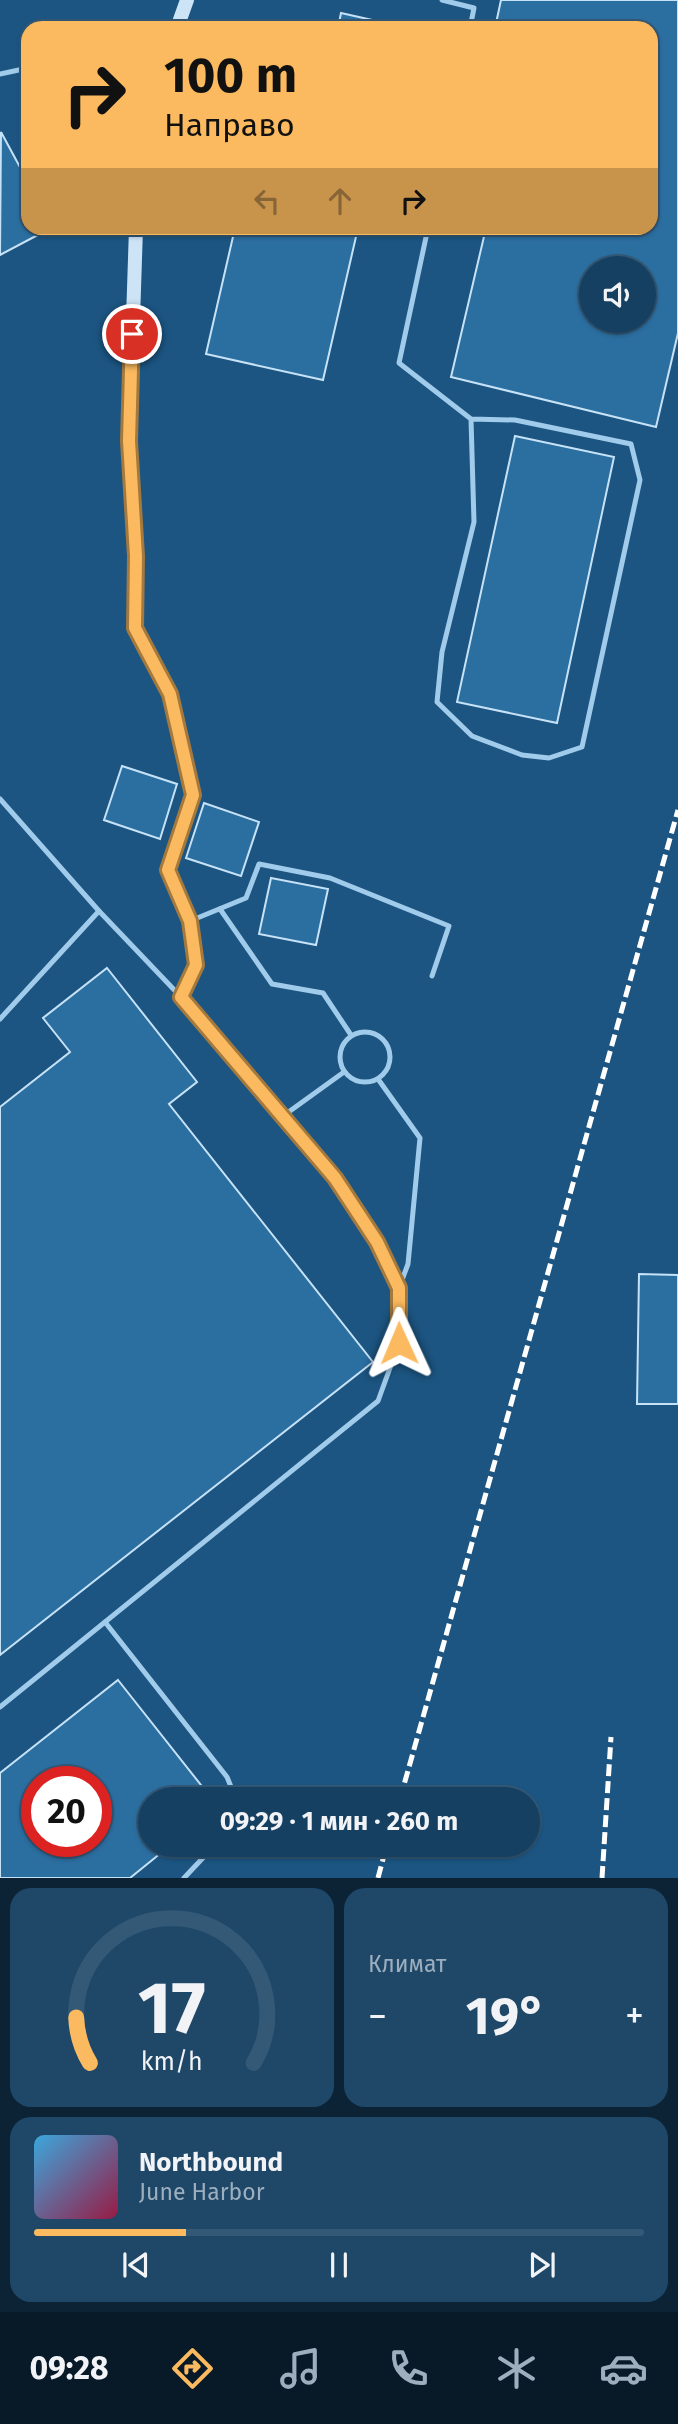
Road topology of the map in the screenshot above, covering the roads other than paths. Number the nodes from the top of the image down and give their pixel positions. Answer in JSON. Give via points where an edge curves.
{"nodes":[{"id":1,"x":187,"y":0,"type":"edge"},
{"id":2,"x":442,"y":0,"type":"edge"},
{"id":3,"x":476,"y":0,"type":"edge"},
{"id":4,"x":474,"y":8,"type":"junction"},
{"id":5,"x":180,"y":21,"type":"edge"},
{"id":6,"x":471,"y":21,"type":"edge"},
{"id":7,"x":21,"y":70,"type":"edge"},
{"id":8,"x":0,"y":74,"type":"edge"},
{"id":9,"x":136,"y":235,"type":"edge"},
{"id":10,"x":426,"y":235,"type":"edge"},
{"id":11,"x":471,"y":419,"type":"junction"},
{"id":12,"x":135,"y":628,"type":"joint"},
{"id":13,"x":0,"y":799,"type":"edge"},
{"id":14,"x":220,"y":909,"type":"junction"},
{"id":15,"x":99,"y":911,"type":"junction"},
{"id":16,"x":190,"y":921,"type":"junction"},
{"id":17,"x":432,"y":976,"type":"dead end"},
{"id":18,"x":181,"y":997,"type":"junction"},
{"id":19,"x":0,"y":1019,"type":"edge"},
{"id":20,"x":351,"y":1035,"type":"junction"},
{"id":21,"x":344,"y":1072,"type":"junction"},
{"id":22,"x":378,"y":1079,"type":"junction"},
{"id":23,"x":283,"y":1116,"type":"junction"},
{"id":24,"x":399,"y":1288,"type":"junction"},
{"id":25,"x":105,"y":1622,"type":"junction"},
{"id":26,"x":0,"y":1707,"type":"edge"},
{"id":27,"x":231,"y":1787,"type":"edge"},
{"id":28,"x":204,"y":1857,"type":"edge"},
{"id":29,"x":184,"y":1878,"type":"edge"}],
"edges":[{"from":1,"to":5,"type":"street"},
{"from":2,"to":4,"type":"lane"},
{"from":3,"to":4,"type":"lane"},
{"from":4,"to":6,"type":"lane"},
{"from":7,"to":8,"type":"lane"},
{"from":9,"to":12,"type":"street","via":[[129,441]]},
{"from":10,"to":11,"type":"lane","via":[[399,363]]},
{"from":11,"to":11,"type":"lane","via":[[515,421],[631,444],[640,480],[582,747],[549,758],[522,755],[472,736],[437,702],[442,652],[474,522]]},
{"from":12,"to":16,"type":"lane","via":[[170,694],[193,795],[168,870]]},
{"from":13,"to":15,"type":"lane"},
{"from":14,"to":16,"type":"lane"},
{"from":14,"to":17,"type":"lane","via":[[246,898],[259,864],[330,878],[449,926]]},
{"from":14,"to":20,"type":"lane","via":[[272,984],[323,993]]},
{"from":15,"to":18,"type":"lane"},
{"from":15,"to":19,"type":"lane"},
{"from":16,"to":18,"type":"lane","via":[[196,965]]},
{"from":18,"to":23,"type":"lane"},
{"from":20,"to":21,"type":"lane","via":[[340,1057]]},
{"from":20,"to":22,"type":"lane","via":[[366,1031],[384,1041],[390,1061]]},
{"from":21,"to":22,"type":"lane","via":[[355,1080]]},
{"from":21,"to":23,"type":"lane"},
{"from":22,"to":24,"type":"lane","via":[[420,1138],[408,1264]]},
{"from":23,"to":24,"type":"lane","via":[[335,1178],[377,1242]]},
{"from":24,"to":25,"type":"lane","via":[[399,1343],[378,1401]]},
{"from":25,"to":26,"type":"lane"},
{"from":25,"to":27,"type":"lane"},
{"from":28,"to":29,"type":"lane"}]}
